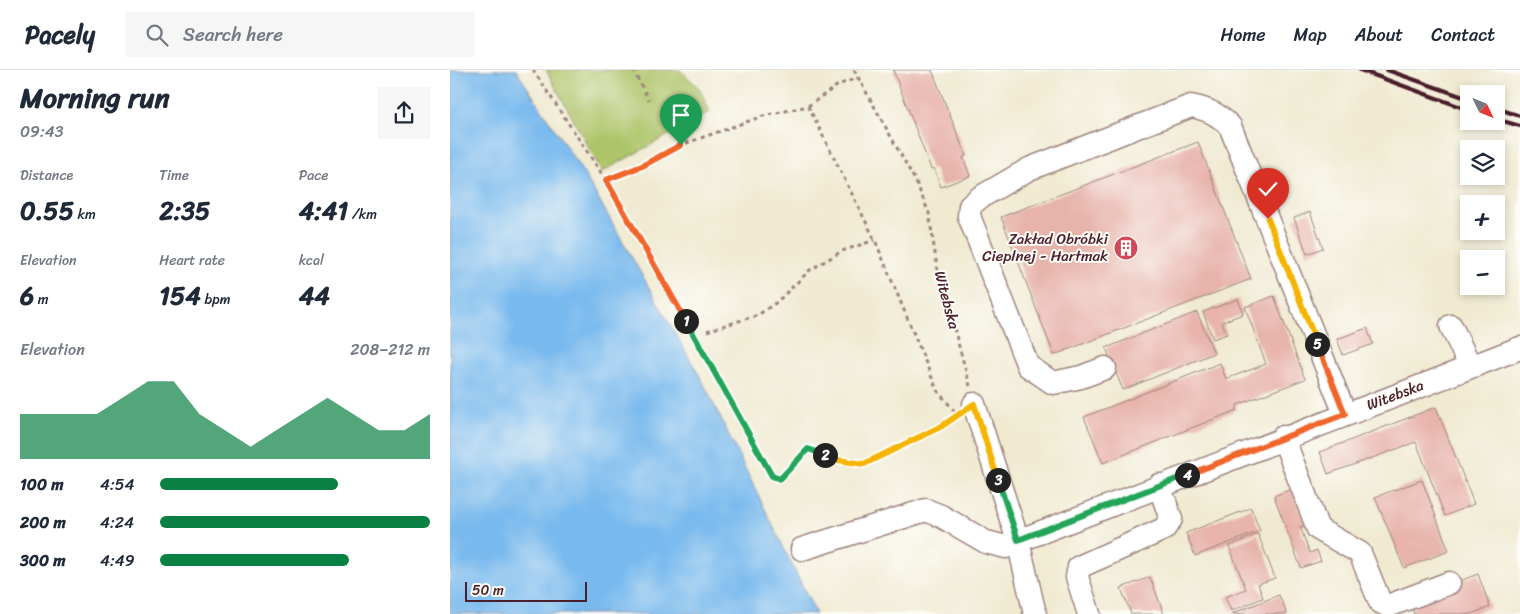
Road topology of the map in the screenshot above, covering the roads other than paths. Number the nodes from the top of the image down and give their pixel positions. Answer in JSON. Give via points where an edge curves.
{"nodes":[{"id":1,"x":1452,"y":326,"type":"dead end"},
{"id":2,"x":1520,"y":348,"type":"edge"},
{"id":3,"x":1470,"y":366,"type":"junction"},
{"id":4,"x":1105,"y":368,"type":"dead end"},
{"id":5,"x":974,"y":404,"type":"road end"},
{"id":6,"x":1345,"y":414,"type":"junction"},
{"id":7,"x":1283,"y":437,"type":"junction"},
{"id":8,"x":1159,"y":485,"type":"junction"},
{"id":9,"x":1018,"y":540,"type":"junction"},
{"id":10,"x":802,"y":549,"type":"dead end"},
{"id":11,"x":1448,"y":583,"type":"dead end"},
{"id":12,"x":1035,"y":614,"type":"edge"},
{"id":13,"x":1089,"y":614,"type":"edge"}],
"edges":[{"from":1,"to":3,"type":"street"},
{"from":2,"to":3,"type":"street","name":"Witebska"},
{"from":3,"to":6,"type":"street","name":"Witebska"},
{"from":4,"to":6,"type":"street","via":[[1053,383],[1028,366],[969,216],[970,206],[1030,169],[1191,106],[1208,109],[1230,126]]},
{"from":5,"to":9,"type":"street"},
{"from":6,"to":7,"type":"street","name":"Witebska"},
{"from":7,"to":8,"type":"street","name":"Witebska"},
{"from":7,"to":11,"type":"street","via":[[1318,529],[1360,553],[1380,602],[1388,606]]},
{"from":8,"to":9,"type":"street","name":"Witebska"},
{"from":8,"to":13,"type":"street","via":[[1171,519],[1164,529],[1079,567],[1077,577]]},
{"from":9,"to":10,"type":"street","name":"Witebska","via":[[1006,547],[986,542],[926,510]]},
{"from":9,"to":12,"type":"street"}]}
